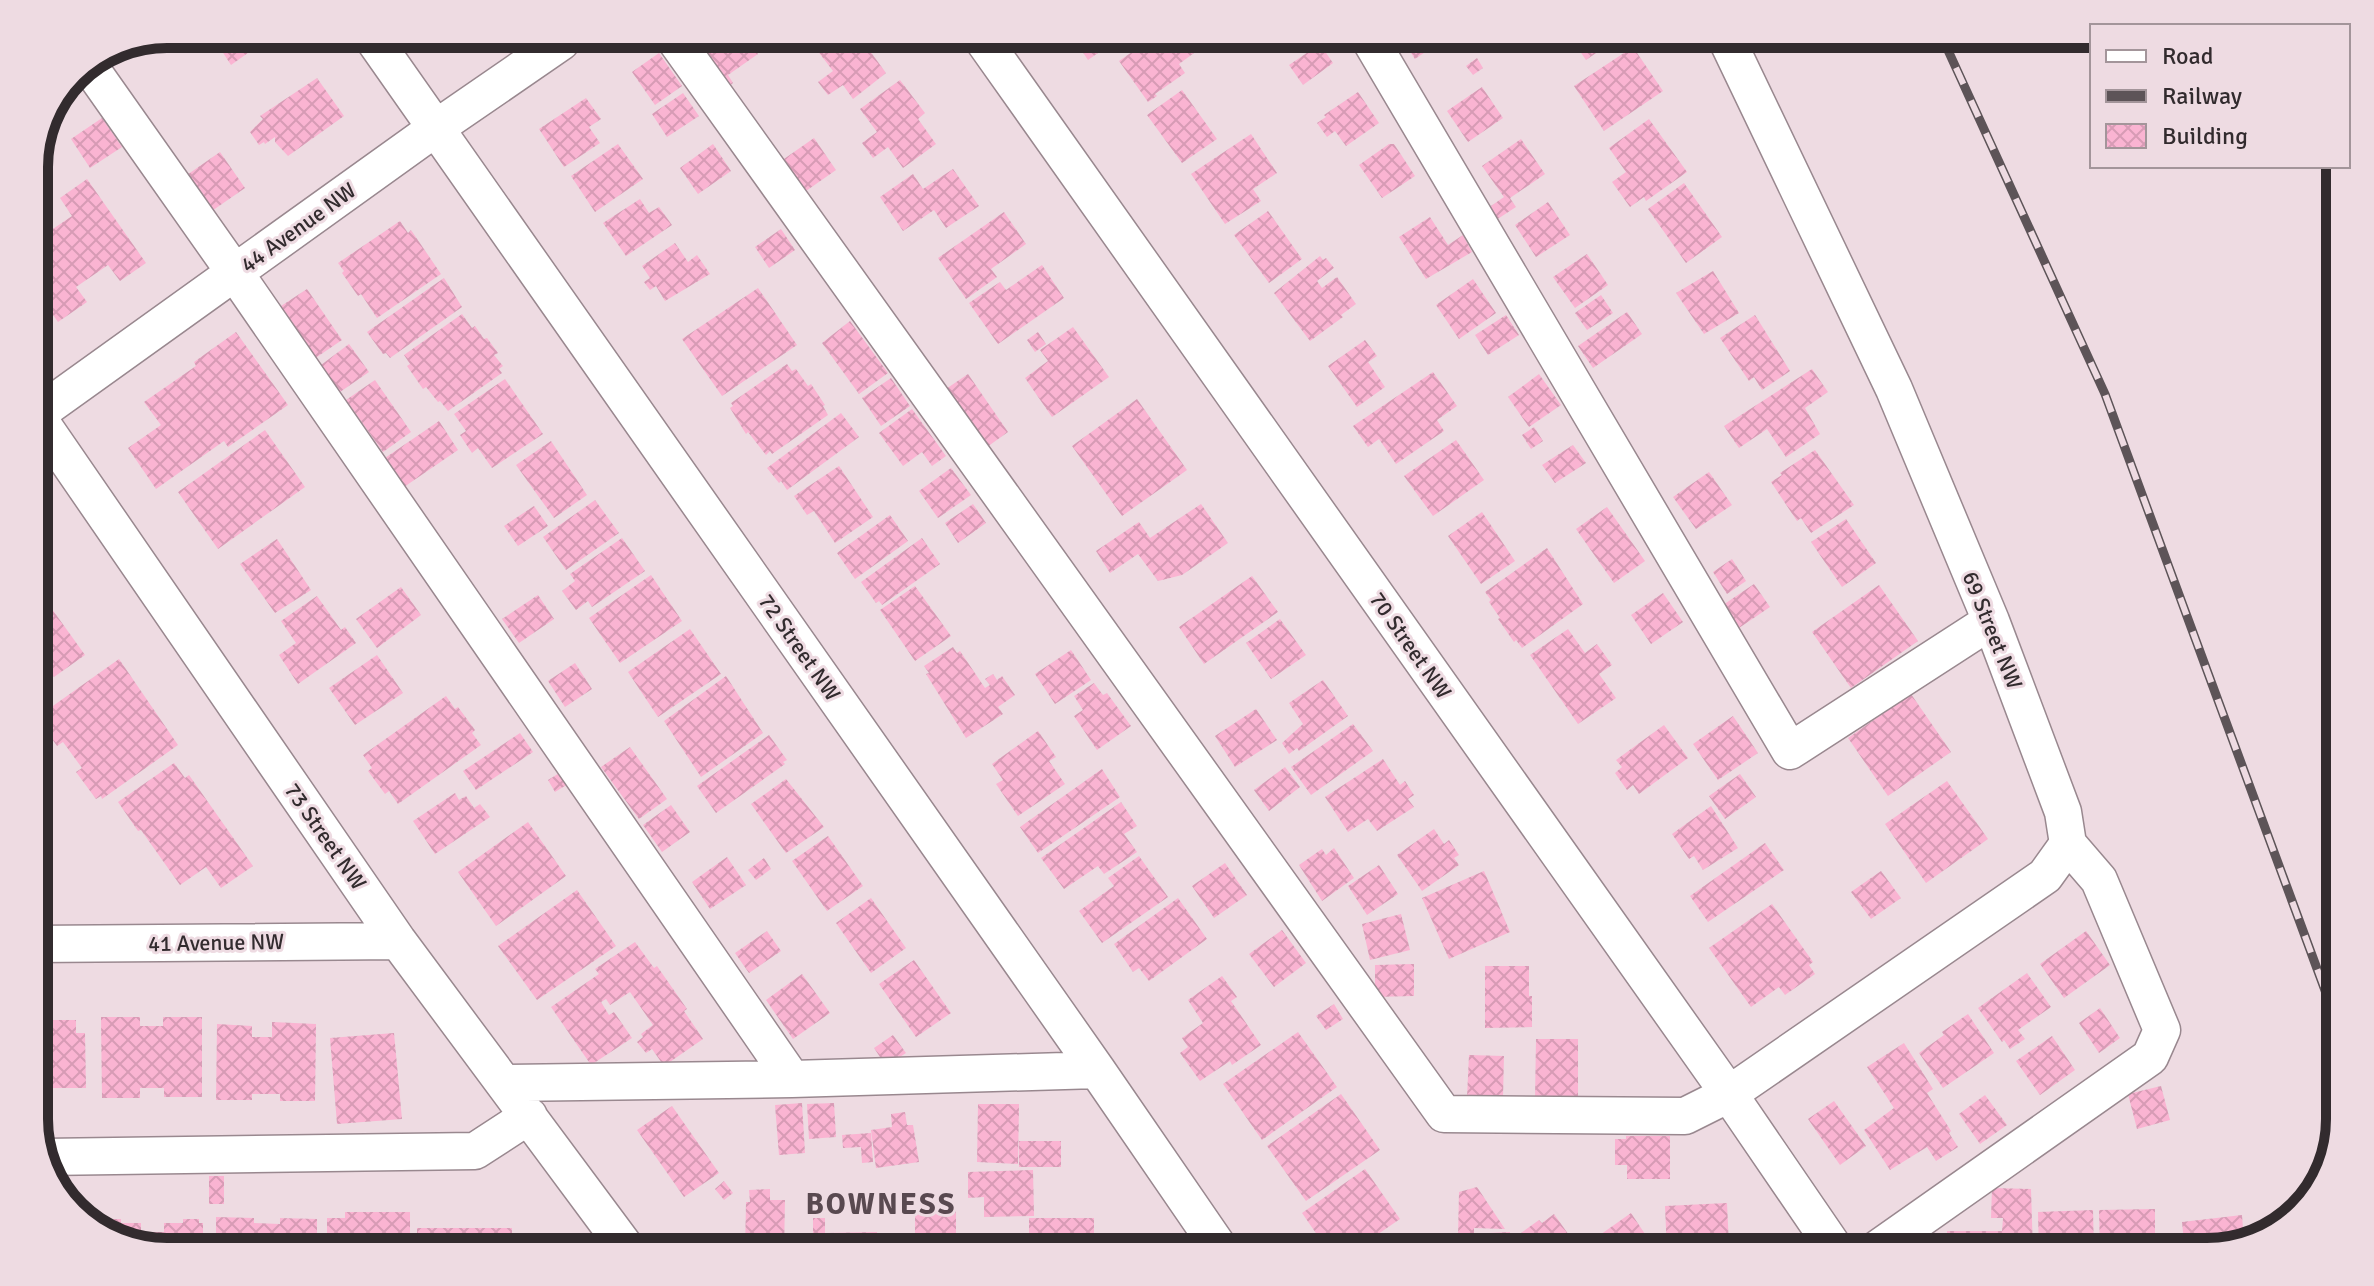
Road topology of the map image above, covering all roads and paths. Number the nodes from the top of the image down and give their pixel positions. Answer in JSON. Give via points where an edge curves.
{"nodes":[{"id":1,"x":380,"y":48,"type":"edge"},
{"id":2,"x":552,"y":48,"type":"edge"},
{"id":3,"x":681,"y":48,"type":"edge"},
{"id":4,"x":989,"y":48,"type":"edge"},
{"id":5,"x":1375,"y":48,"type":"edge"},
{"id":6,"x":1731,"y":48,"type":"edge"},
{"id":7,"x":94,"y":74,"type":"edge"},
{"id":8,"x":436,"y":128,"type":"junction"},
{"id":9,"x":235,"y":273,"type":"junction"},
{"id":10,"x":48,"y":405,"type":"edge"},
{"id":11,"x":48,"y":433,"type":"edge"},
{"id":12,"x":1991,"y":621,"type":"junction"},
{"id":13,"x":2068,"y":844,"type":"junction"},
{"id":14,"x":48,"y":941,"type":"edge"},
{"id":15,"x":398,"y":941,"type":"junction"},
{"id":16,"x":1097,"y":1070,"type":"junction"},
{"id":17,"x":792,"y":1079,"type":"junction"},
{"id":18,"x":504,"y":1083,"type":"junction"},
{"id":19,"x":1729,"y":1094,"type":"junction"},
{"id":20,"x":529,"y":1116,"type":"junction"},
{"id":21,"x":54,"y":1157,"type":"edge"},
{"id":22,"x":619,"y":1238,"type":"edge"},
{"id":23,"x":1212,"y":1238,"type":"edge"},
{"id":24,"x":1827,"y":1238,"type":"edge"},
{"id":25,"x":1893,"y":1238,"type":"edge"}],
"edges":[{"from":1,"to":8,"type":"street","name":"72 Street NW"},
{"from":2,"to":8,"type":"street","name":"44 Avenue NW"},
{"from":3,"to":19,"type":"street","via":[[1444,1114],[1685,1116]]},
{"from":4,"to":19,"type":"street","name":"70 Street NW"},
{"from":5,"to":12,"type":"street","via":[[1790,751]]},
{"from":6,"to":12,"type":"street","name":"69 Street NW","via":[[1894,389]]},
{"from":7,"to":9,"type":"street"},
{"from":8,"to":9,"type":"street","name":"44 Avenue NW"},
{"from":8,"to":16,"type":"street","name":"72 Street NW"},
{"from":9,"to":10,"type":"street","name":"44 Avenue NW"},
{"from":9,"to":17,"type":"street"},
{"from":11,"to":15,"type":"street","name":"73 Street NW"},
{"from":12,"to":13,"type":"street","name":"69 Street NW","via":[[2063,812]]},
{"from":13,"to":19,"type":"street","via":[[2045,876]]},
{"from":13,"to":25,"type":"street","via":[[2099,880],[2162,1030],[2150,1057]]},
{"from":14,"to":15,"type":"street","name":"41 Avenue NW"},
{"from":15,"to":18,"type":"street","name":"73 Street NW"},
{"from":16,"to":17,"type":"street"},
{"from":16,"to":23,"type":"street","name":"72 Street NW"},
{"from":17,"to":18,"type":"street"},
{"from":18,"to":20,"type":"street","name":"73 Street NW"},
{"from":19,"to":24,"type":"street","name":"70 Street NW"},
{"from":20,"to":21,"type":"street","via":[[475,1151]]},
{"from":20,"to":22,"type":"street","name":"73 Street NW"}]}
